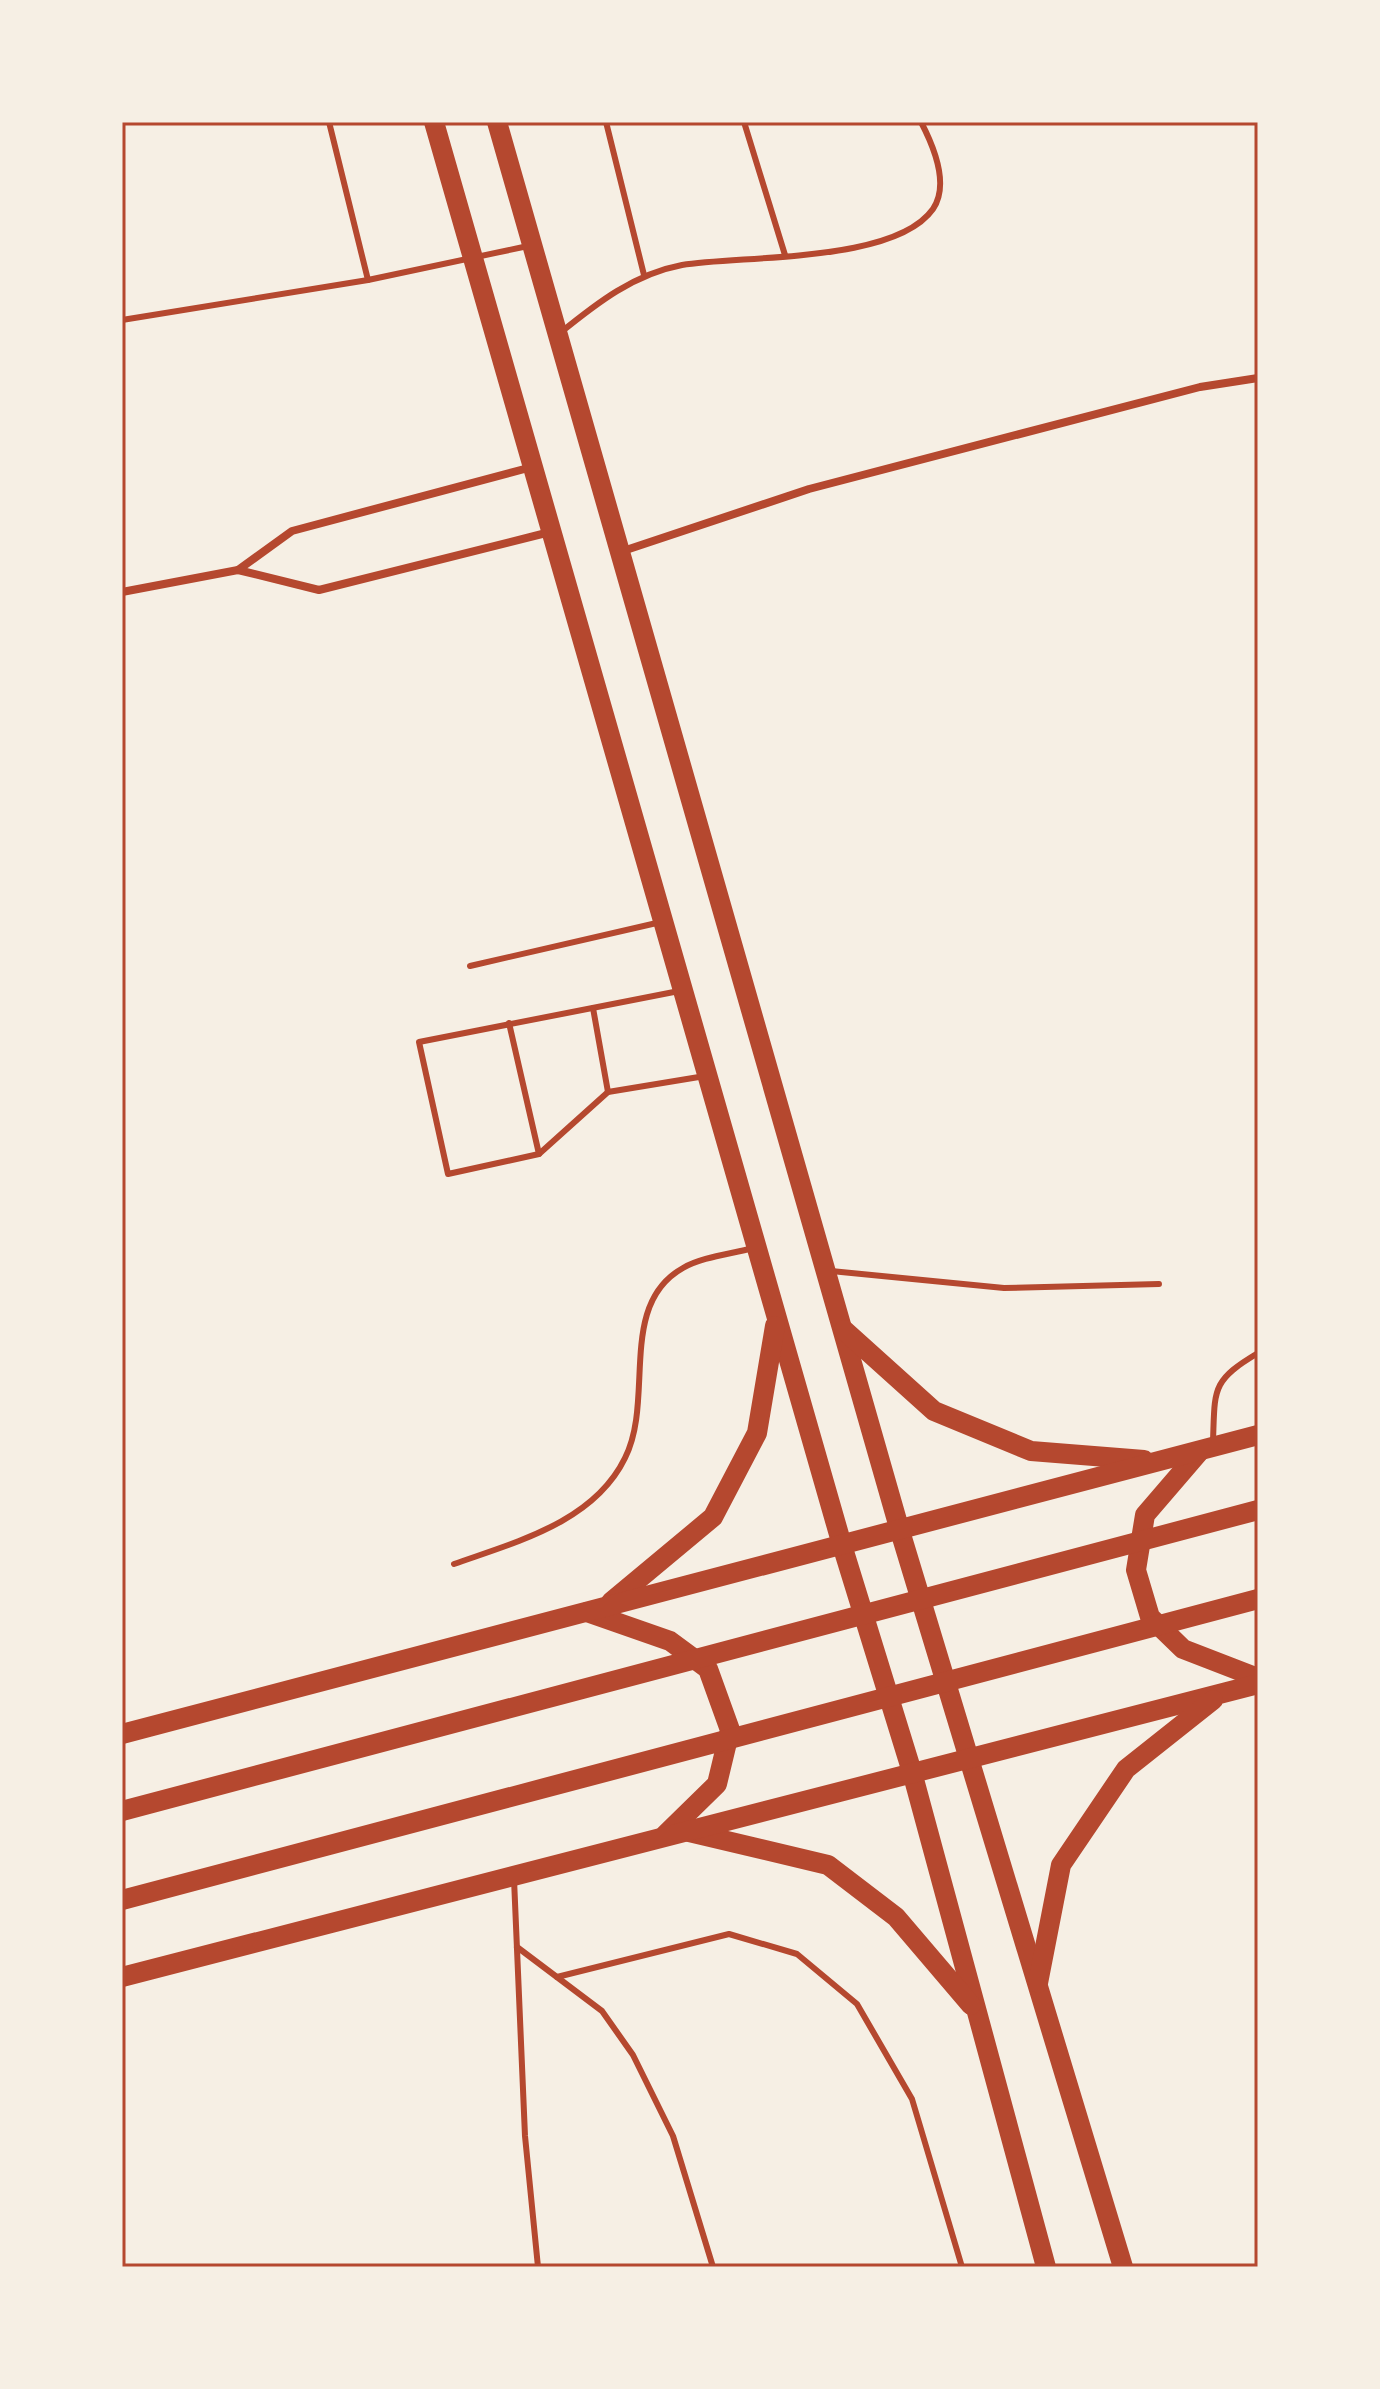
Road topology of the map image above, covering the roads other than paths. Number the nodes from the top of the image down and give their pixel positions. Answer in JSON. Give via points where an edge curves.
{"nodes":[{"id":1,"x":329,"y":122,"type":"edge"},
{"id":2,"x":434,"y":122,"type":"edge"},
{"id":3,"x":497,"y":122,"type":"edge"},
{"id":4,"x":606,"y":122,"type":"edge"},
{"id":5,"x":744,"y":122,"type":"edge"},
{"id":6,"x":921,"y":122,"type":"edge"},
{"id":7,"x":532,"y":245,"type":"junction"},
{"id":8,"x":785,"y":255,"type":"junction"},
{"id":9,"x":473,"y":258,"type":"junction"},
{"id":10,"x":644,"y":275,"type":"junction"},
{"id":11,"x":368,"y":280,"type":"junction"},
{"id":12,"x":122,"y":320,"type":"edge"},
{"id":13,"x":557,"y":335,"type":"junction"},
{"id":14,"x":1258,"y":378,"type":"edge"},
{"id":15,"x":533,"y":467,"type":"junction"},
{"id":16,"x":552,"y":532,"type":"junction"},
{"id":17,"x":623,"y":551,"type":"junction"},
{"id":18,"x":238,"y":570,"type":"junction"},
{"id":19,"x":122,"y":592,"type":"edge"},
{"id":20,"x":663,"y":921,"type":"junction"},
{"id":21,"x":470,"y":966,"type":"dead end"},
{"id":22,"x":683,"y":990,"type":"junction"},
{"id":23,"x":593,"y":1008,"type":"junction"},
{"id":24,"x":509,"y":1023,"type":"junction"},
{"id":25,"x":707,"y":1075,"type":"junction"},
{"id":26,"x":608,"y":1092,"type":"junction"},
{"id":27,"x":539,"y":1154,"type":"junction"},
{"id":28,"x":757,"y":1247,"type":"junction"},
{"id":29,"x":827,"y":1270,"type":"junction"},
{"id":30,"x":1159,"y":1284,"type":"dead end"},
{"id":31,"x":777,"y":1318,"type":"junction"},
{"id":32,"x":844,"y":1330,"type":"junction"},
{"id":33,"x":1258,"y":1353,"type":"edge"},
{"id":34,"x":1258,"y":1435,"type":"edge"},
{"id":35,"x":1207,"y":1449,"type":"junction"},
{"id":36,"x":1161,"y":1462,"type":"junction"},
{"id":37,"x":1258,"y":1510,"type":"edge"},
{"id":38,"x":900,"y":1531,"type":"junction"},
{"id":39,"x":842,"y":1545,"type":"junction"},
{"id":40,"x":454,"y":1564,"type":"dead end"},
{"id":41,"x":1258,"y":1599,"type":"edge"},
{"id":42,"x":596,"y":1610,"type":"junction"},
{"id":43,"x":1258,"y":1681,"type":"edge"},
{"id":44,"x":1220,"y":1695,"type":"junction"},
{"id":45,"x":122,"y":1734,"type":"edge"},
{"id":46,"x":969,"y":1758,"type":"junction"},
{"id":47,"x":912,"y":1772,"type":"junction"},
{"id":48,"x":122,"y":1811,"type":"edge"},
{"id":49,"x":685,"y":1831,"type":"junction"},
{"id":50,"x":662,"y":1837,"type":"junction"},
{"id":51,"x":514,"y":1876,"type":"junction"},
{"id":52,"x":122,"y":1900,"type":"edge"},
{"id":53,"x":517,"y":1947,"type":"junction"},
{"id":54,"x":122,"y":1977,"type":"edge"},
{"id":55,"x":557,"y":1977,"type":"junction"},
{"id":56,"x":1036,"y":1989,"type":"junction"},
{"id":57,"x":976,"y":2011,"type":"junction"},
{"id":58,"x":538,"y":2267,"type":"edge"},
{"id":59,"x":713,"y":2267,"type":"edge"},
{"id":60,"x":962,"y":2267,"type":"edge"},
{"id":61,"x":1046,"y":2267,"type":"edge"},
{"id":62,"x":1123,"y":2267,"type":"edge"}],
"edges":[{"from":1,"to":11,"type":"lane"},
{"from":2,"to":9,"type":"main road"},
{"from":3,"to":7,"type":"main road"},
{"from":4,"to":10,"type":"lane"},
{"from":5,"to":8,"type":"lane"},
{"from":6,"to":8,"type":"lane","via":[[940,177],[934,208],[902,236],[842,250]]},
{"from":7,"to":9,"type":"lane"},
{"from":7,"to":13,"type":"main road"},
{"from":8,"to":10,"type":"lane"},
{"from":9,"to":11,"type":"lane"},
{"from":9,"to":15,"type":"main road"},
{"from":10,"to":13,"type":"lane","via":[[602,299]]},
{"from":11,"to":12,"type":"lane"},
{"from":13,"to":17,"type":"main road"},
{"from":14,"to":17,"type":"street","via":[[1200,387],[809,489]]},
{"from":15,"to":16,"type":"main road"},
{"from":15,"to":18,"type":"street","via":[[292,531]]},
{"from":16,"to":18,"type":"street","via":[[319,590]]},
{"from":16,"to":20,"type":"main road"},
{"from":17,"to":29,"type":"main road"},
{"from":18,"to":19,"type":"street"},
{"from":20,"to":21,"type":"lane"},
{"from":20,"to":22,"type":"main road"},
{"from":22,"to":23,"type":"lane"},
{"from":22,"to":25,"type":"main road"},
{"from":23,"to":24,"type":"lane"},
{"from":23,"to":26,"type":"lane"},
{"from":24,"to":27,"type":"lane"},
{"from":24,"to":27,"type":"lane","via":[[419,1042],[448,1174]]},
{"from":25,"to":26,"type":"lane"},
{"from":25,"to":28,"type":"main road"},
{"from":26,"to":27,"type":"lane"},
{"from":28,"to":31,"type":"main road"},
{"from":28,"to":40,"type":"lane","via":[[684,1267],[662,1283],[645,1310],[639,1421],[625,1459],[593,1498],[547,1531]]},
{"from":29,"to":30,"type":"lane","via":[[1004,1288]]},
{"from":29,"to":32,"type":"main road"},
{"from":31,"to":39,"type":"main road"},
{"from":31,"to":42,"type":"main road","via":[[757,1433],[713,1517]]},
{"from":32,"to":36,"type":"main road","via":[[947,1417],[1031,1451]]},
{"from":32,"to":38,"type":"main road"},
{"from":33,"to":35,"type":"lane","via":[[1232,1369],[1215,1390]]},
{"from":34,"to":35,"type":"main road"},
{"from":35,"to":36,"type":"main road"},
{"from":35,"to":43,"type":"main road","via":[[1145,1515],[1136,1570],[1150,1617],[1183,1649]]},
{"from":36,"to":38,"type":"main road"},
{"from":37,"to":48,"type":"main road"},
{"from":38,"to":39,"type":"main road"},
{"from":38,"to":46,"type":"main road"},
{"from":39,"to":42,"type":"main road"},
{"from":39,"to":47,"type":"main road"},
{"from":41,"to":52,"type":"main road"},
{"from":42,"to":45,"type":"main road"},
{"from":42,"to":50,"type":"main road","via":[[670,1641],[708,1669],[730,1730],[717,1784]]},
{"from":43,"to":44,"type":"main road"},
{"from":44,"to":46,"type":"main road"},
{"from":44,"to":56,"type":"main road","via":[[1126,1769],[1061,1865]]},
{"from":46,"to":47,"type":"main road"},
{"from":46,"to":56,"type":"main road"},
{"from":47,"to":49,"type":"main road"},
{"from":47,"to":57,"type":"main road"},
{"from":49,"to":50,"type":"main road"},
{"from":49,"to":57,"type":"main road","via":[[828,1865],[896,1917]]},
{"from":50,"to":51,"type":"main road"},
{"from":51,"to":53,"type":"lane"},
{"from":51,"to":54,"type":"main road"},
{"from":53,"to":55,"type":"lane"},
{"from":53,"to":58,"type":"lane","via":[[525,2136]]},
{"from":55,"to":59,"type":"lane","via":[[602,2011],[633,2055],[673,2136]]},
{"from":55,"to":60,"type":"lane","via":[[729,1934],[797,1954],[857,2004],[912,2099]]},
{"from":56,"to":62,"type":"main road"},
{"from":57,"to":61,"type":"main road"}]}
